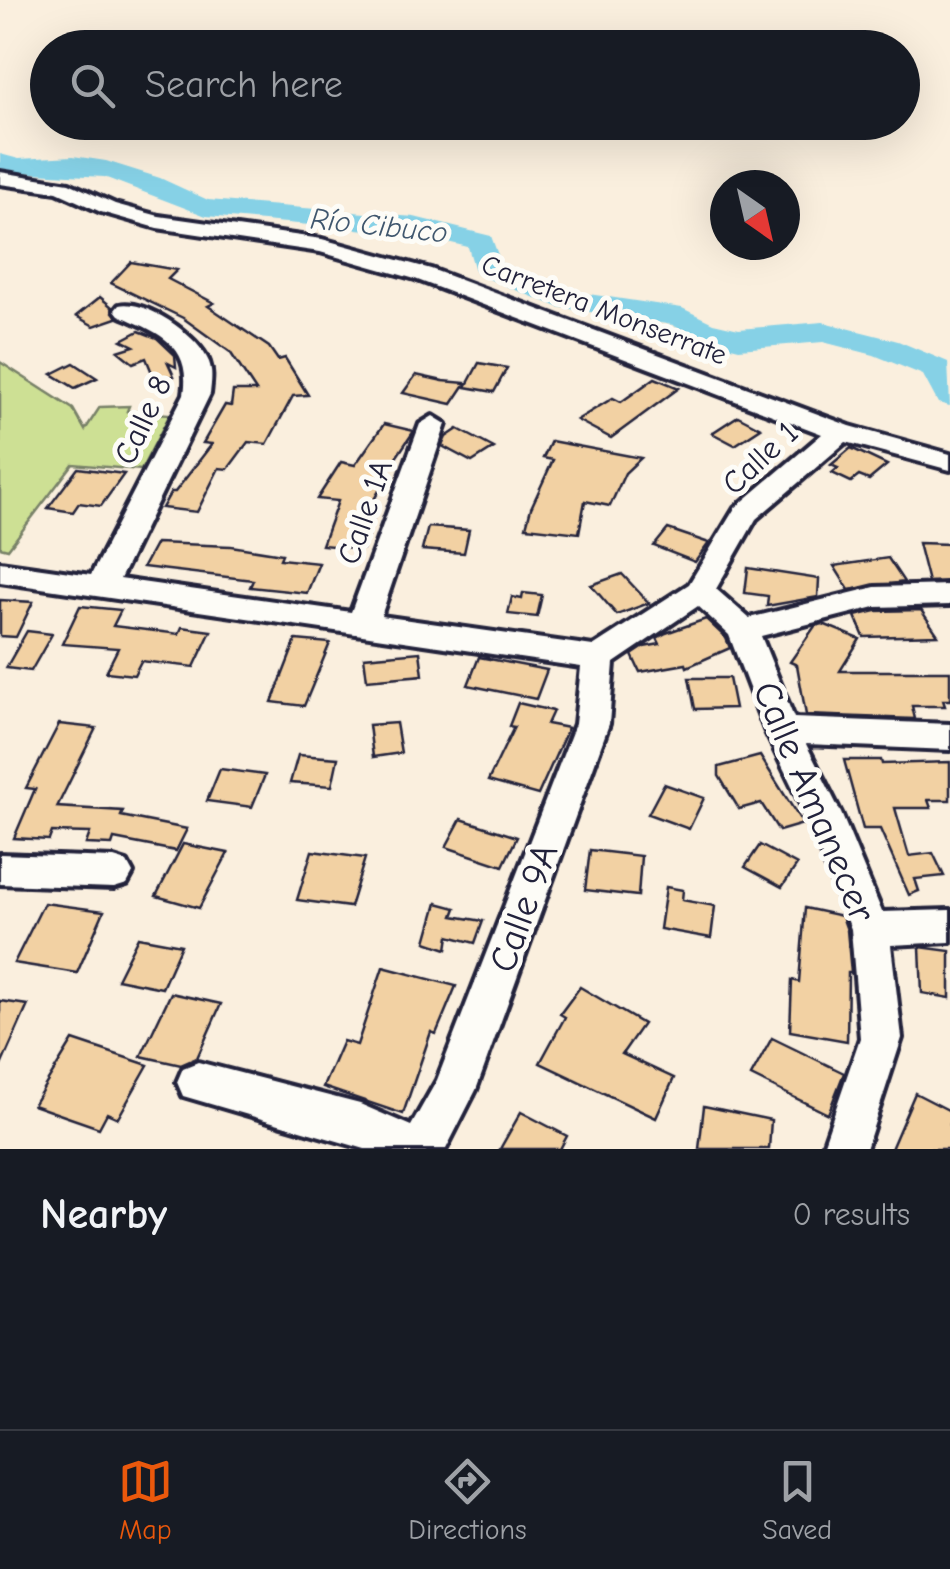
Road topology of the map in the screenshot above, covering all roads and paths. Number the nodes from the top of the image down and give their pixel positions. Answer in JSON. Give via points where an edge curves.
{"nodes":[{"id":1,"x":0,"y":178,"type":"edge"},
{"id":2,"x":127,"y":310,"type":"dead end"},
{"id":3,"x":434,"y":424,"type":"dead end"},
{"id":4,"x":841,"y":432,"type":"junction"},
{"id":5,"x":950,"y":462,"type":"edge"},
{"id":6,"x":0,"y":572,"type":"edge"},
{"id":7,"x":101,"y":586,"type":"junction"},
{"id":8,"x":700,"y":591,"type":"junction"},
{"id":9,"x":950,"y":596,"type":"edge"},
{"id":10,"x":364,"y":623,"type":"junction"},
{"id":11,"x":743,"y":630,"type":"junction"},
{"id":12,"x":598,"y":658,"type":"junction"},
{"id":13,"x":782,"y":730,"type":"junction"},
{"id":14,"x":950,"y":737,"type":"edge"},
{"id":15,"x":0,"y":869,"type":"edge"},
{"id":16,"x":114,"y":872,"type":"dead end"},
{"id":17,"x":950,"y":926,"type":"edge"},
{"id":18,"x":870,"y":929,"type":"junction"},
{"id":19,"x":198,"y":1082,"type":"dead end"},
{"id":20,"x":413,"y":1149,"type":"edge"},
{"id":21,"x":422,"y":1149,"type":"edge"},
{"id":22,"x":844,"y":1149,"type":"edge"}],
"edges":[{"from":1,"to":4,"type":"street","name":"Carretera Monserrate","via":[[62,188],[157,222],[322,246],[423,274]]},
{"from":2,"to":7,"type":"street","name":"Calle 8","via":[[185,344],[202,374]]},
{"from":3,"to":10,"type":"street","name":"Calle 1A"},
{"from":4,"to":5,"type":"street","name":"Carretera Monserrate"},
{"from":4,"to":8,"type":"street","name":"Calle 1","via":[[745,514]]},
{"from":6,"to":7,"type":"street"},
{"from":7,"to":10,"type":"street"},
{"from":8,"to":11,"type":"street","name":"Calle Amanecer"},
{"from":8,"to":12,"type":"street"},
{"from":9,"to":11,"type":"street","via":[[874,597]]},
{"from":10,"to":12,"type":"street"},
{"from":11,"to":13,"type":"street","name":"Calle Amanecer"},
{"from":12,"to":21,"type":"street","name":"Calle 9A","via":[[592,724],[455,1090]]},
{"from":13,"to":14,"type":"street"},
{"from":13,"to":18,"type":"street","name":"Calle Amanecer"},
{"from":15,"to":16,"type":"street"},
{"from":17,"to":18,"type":"street"},
{"from":18,"to":22,"type":"street","name":"Calle Amanecer","via":[[881,1038]]},
{"from":19,"to":20,"type":"street","via":[[360,1125]]}]}
